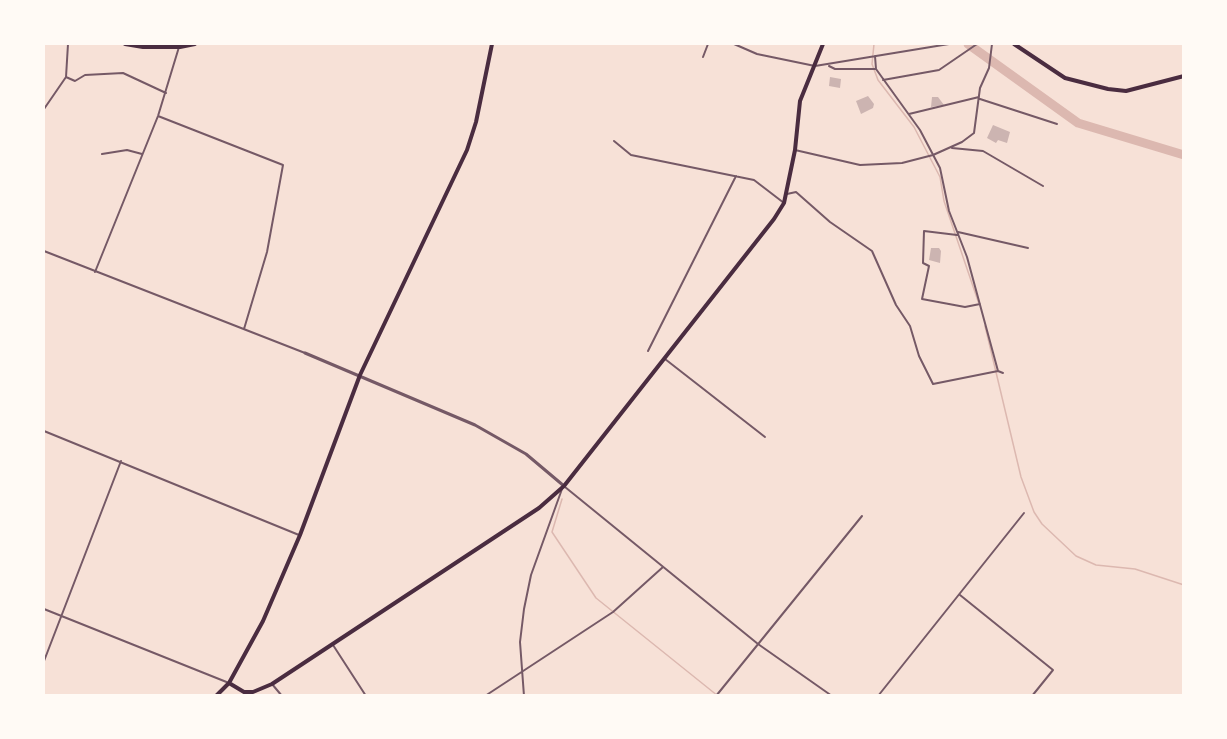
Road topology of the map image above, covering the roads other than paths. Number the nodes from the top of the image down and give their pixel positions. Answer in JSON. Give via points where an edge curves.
{"nodes":[{"id":1,"x":68,"y":44,"type":"edge"},
{"id":2,"x":125,"y":44,"type":"edge"},
{"id":3,"x":195,"y":44,"type":"edge"},
{"id":4,"x":492,"y":44,"type":"edge"},
{"id":5,"x":708,"y":44,"type":"edge"},
{"id":6,"x":734,"y":44,"type":"edge"},
{"id":7,"x":824,"y":44,"type":"edge"},
{"id":8,"x":949,"y":44,"type":"edge"},
{"id":9,"x":977,"y":44,"type":"edge"},
{"id":10,"x":992,"y":44,"type":"edge"},
{"id":11,"x":1014,"y":44,"type":"edge"},
{"id":12,"x":180,"y":47,"type":"junction"},
{"id":13,"x":875,"y":56,"type":"junction"},
{"id":14,"x":703,"y":57,"type":"dead end"},
{"id":15,"x":828,"y":65,"type":"junction"},
{"id":16,"x":815,"y":66,"type":"junction"},
{"id":17,"x":876,"y":69,"type":"junction"},
{"id":18,"x":1184,"y":76,"type":"edge"},
{"id":19,"x":66,"y":77,"type":"junction"},
{"id":20,"x":883,"y":80,"type":"junction"},
{"id":21,"x":166,"y":93,"type":"junction"},
{"id":22,"x":979,"y":98,"type":"junction"},
{"id":23,"x":44,"y":109,"type":"edge"},
{"id":24,"x":909,"y":114,"type":"junction"},
{"id":25,"x":158,"y":116,"type":"junction"},
{"id":26,"x":1057,"y":124,"type":"dead end"},
{"id":27,"x":614,"y":141,"type":"dead end"},
{"id":28,"x":949,"y":148,"type":"junction"},
{"id":29,"x":795,"y":150,"type":"junction"},
{"id":30,"x":102,"y":154,"type":"dead end"},
{"id":31,"x":142,"y":154,"type":"junction"},
{"id":32,"x":933,"y":155,"type":"junction"},
{"id":33,"x":736,"y":176,"type":"junction"},
{"id":34,"x":1042,"y":186,"type":"dead end"},
{"id":35,"x":787,"y":194,"type":"junction"},
{"id":36,"x":784,"y":203,"type":"junction"},
{"id":37,"x":958,"y":233,"type":"junction"},
{"id":38,"x":1028,"y":248,"type":"dead end"},
{"id":39,"x":44,"y":251,"type":"edge"},
{"id":40,"x":95,"y":272,"type":"junction"},
{"id":41,"x":980,"y":304,"type":"junction"},
{"id":42,"x":244,"y":329,"type":"junction"},
{"id":43,"x":648,"y":351,"type":"dead end"},
{"id":44,"x":305,"y":353,"type":"joint"},
{"id":45,"x":663,"y":358,"type":"junction"},
{"id":46,"x":998,"y":371,"type":"junction"},
{"id":47,"x":1003,"y":373,"type":"dead end"},
{"id":48,"x":360,"y":375,"type":"junction"},
{"id":49,"x":44,"y":431,"type":"edge"},
{"id":50,"x":765,"y":437,"type":"dead end"},
{"id":51,"x":121,"y":461,"type":"junction"},
{"id":52,"x":564,"y":486,"type":"junction"},
{"id":53,"x":1024,"y":513,"type":"dead end"},
{"id":54,"x":862,"y":516,"type":"dead end"},
{"id":55,"x":300,"y":535,"type":"junction"},
{"id":56,"x":1184,"y":553,"type":"edge"},
{"id":57,"x":1184,"y":560,"type":"edge"},
{"id":58,"x":663,"y":567,"type":"junction"},
{"id":59,"x":959,"y":595,"type":"junction"},
{"id":60,"x":44,"y":609,"type":"edge"},
{"id":61,"x":62,"y":616,"type":"junction"},
{"id":62,"x":758,"y":644,"type":"junction"},
{"id":63,"x":333,"y":645,"type":"junction"},
{"id":64,"x":44,"y":660,"type":"edge"},
{"id":65,"x":521,"y":672,"type":"junction"},
{"id":66,"x":229,"y":683,"type":"junction"},
{"id":67,"x":272,"y":684,"type":"junction"},
{"id":68,"x":216,"y":696,"type":"edge"},
{"id":69,"x":282,"y":696,"type":"edge"},
{"id":70,"x":366,"y":696,"type":"edge"},
{"id":71,"x":485,"y":696,"type":"edge"},
{"id":72,"x":524,"y":696,"type":"edge"},
{"id":73,"x":716,"y":696,"type":"edge"},
{"id":74,"x":832,"y":696,"type":"edge"},
{"id":75,"x":878,"y":696,"type":"edge"},
{"id":76,"x":1032,"y":696,"type":"edge"}],
"edges":[{"from":1,"to":19,"type":"street"},
{"from":2,"to":12,"type":"main road"},
{"from":3,"to":12,"type":"main road"},
{"from":4,"to":48,"type":"main road","via":[[467,150]]},
{"from":5,"to":14,"type":"street"},
{"from":6,"to":16,"type":"street","via":[[757,54]]},
{"from":7,"to":16,"type":"main road"},
{"from":8,"to":13,"type":"street"},
{"from":9,"to":20,"type":"street","via":[[939,70]]},
{"from":10,"to":22,"type":"street"},
{"from":11,"to":18,"type":"main road","via":[[1065,78],[1108,89],[1126,91]]},
{"from":12,"to":21,"type":"street"},
{"from":13,"to":15,"type":"street"},
{"from":13,"to":17,"type":"street"},
{"from":15,"to":16,"type":"street"},
{"from":15,"to":17,"type":"street","via":[[835,69]]},
{"from":16,"to":29,"type":"main road","via":[[800,101]]},
{"from":17,"to":20,"type":"street"},
{"from":19,"to":21,"type":"street","via":[[75,81],[85,75],[123,73]]},
{"from":19,"to":23,"type":"street"},
{"from":20,"to":24,"type":"street"},
{"from":21,"to":25,"type":"street"},
{"from":22,"to":24,"type":"street"},
{"from":22,"to":26,"type":"street"},
{"from":22,"to":28,"type":"street","via":[[974,133]]},
{"from":24,"to":32,"type":"street"},
{"from":25,"to":31,"type":"street"},
{"from":25,"to":42,"type":"street","via":[[283,165],[267,252]]},
{"from":27,"to":33,"type":"street","via":[[631,155]]},
{"from":28,"to":32,"type":"street"},
{"from":28,"to":34,"type":"street","via":[[983,151]]},
{"from":29,"to":32,"type":"street","via":[[860,165],[909,163]]},
{"from":29,"to":35,"type":"main road"},
{"from":30,"to":31,"type":"street","via":[[127,150]]},
{"from":31,"to":40,"type":"street"},
{"from":32,"to":37,"type":"street"},
{"from":33,"to":36,"type":"street","via":[[754,180]]},
{"from":33,"to":43,"type":"street"},
{"from":35,"to":36,"type":"main road"},
{"from":35,"to":46,"type":"street","via":[[796,192],[872,251],[910,326],[933,384]]},
{"from":36,"to":45,"type":"main road"},
{"from":37,"to":38,"type":"street"},
{"from":37,"to":41,"type":"street"},
{"from":37,"to":41,"type":"street","via":[[924,231],[923,263],[929,266],[922,299],[965,307]]},
{"from":39,"to":40,"type":"street"},
{"from":40,"to":42,"type":"street"},
{"from":41,"to":46,"type":"street"},
{"from":42,"to":44,"type":"street"},
{"from":44,"to":48,"type":"street"},
{"from":45,"to":50,"type":"street"},
{"from":45,"to":52,"type":"main road"},
{"from":46,"to":47,"type":"street"},
{"from":48,"to":52,"type":"street","via":[[501,438]]},
{"from":48,"to":55,"type":"main road"},
{"from":49,"to":51,"type":"street"},
{"from":51,"to":55,"type":"street"},
{"from":51,"to":61,"type":"street"},
{"from":52,"to":58,"type":"street"},
{"from":52,"to":63,"type":"main road","via":[[539,508]]},
{"from":52,"to":65,"type":"street","via":[[531,575],[520,642]]},
{"from":53,"to":59,"type":"street"},
{"from":54,"to":62,"type":"street"},
{"from":55,"to":66,"type":"main road","via":[[264,621]]},
{"from":56,"to":57,"type":"street"},
{"from":58,"to":62,"type":"street"},
{"from":58,"to":65,"type":"street","via":[[613,612]]},
{"from":59,"to":75,"type":"street"},
{"from":59,"to":76,"type":"street","via":[[1053,670]]},
{"from":60,"to":61,"type":"street"},
{"from":61,"to":64,"type":"street"},
{"from":61,"to":66,"type":"street"},
{"from":62,"to":73,"type":"street"},
{"from":62,"to":74,"type":"street"},
{"from":63,"to":67,"type":"main road"},
{"from":63,"to":70,"type":"street"},
{"from":65,"to":71,"type":"street"},
{"from":65,"to":72,"type":"street"},
{"from":66,"to":67,"type":"main road","via":[[244,692]]},
{"from":66,"to":68,"type":"main road"},
{"from":67,"to":69,"type":"street"}]}
